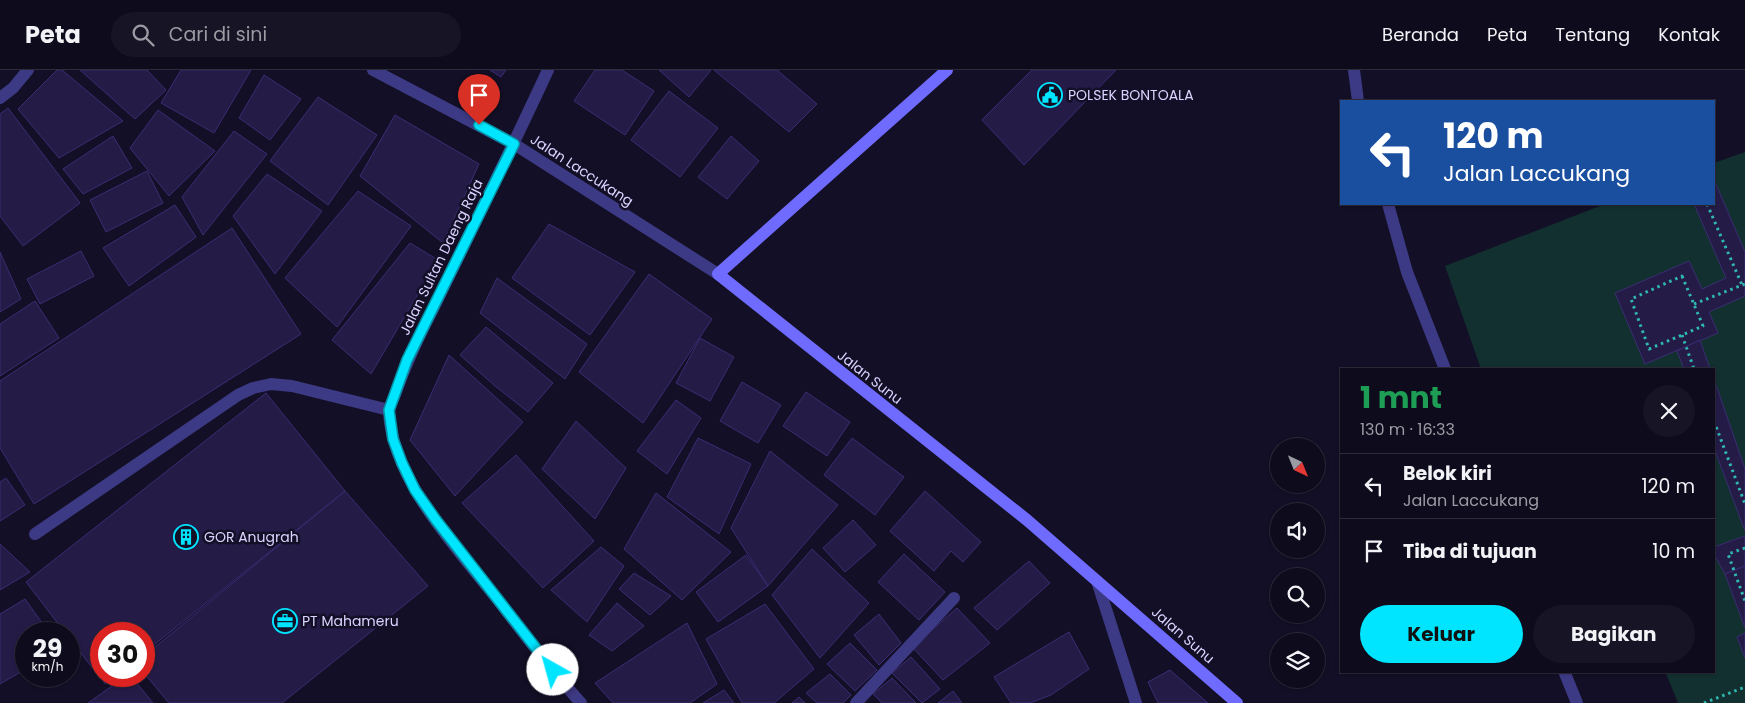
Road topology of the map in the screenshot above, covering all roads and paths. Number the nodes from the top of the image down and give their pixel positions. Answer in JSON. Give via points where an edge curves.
{"nodes":[{"id":1,"x":28,"y":70,"type":"edge"},
{"id":2,"x":373,"y":70,"type":"edge"},
{"id":3,"x":548,"y":70,"type":"edge"},
{"id":4,"x":947,"y":70,"type":"edge"},
{"id":5,"x":1354,"y":70,"type":"edge"},
{"id":6,"x":0,"y":98,"type":"edge"},
{"id":7,"x":1358,"y":100,"type":"edge"},
{"id":8,"x":514,"y":144,"type":"junction"},
{"id":9,"x":1388,"y":205,"type":"edge"},
{"id":10,"x":1707,"y":205,"type":"edge"},
{"id":11,"x":718,"y":274,"type":"junction"},
{"id":12,"x":1744,"y":284,"type":"edge"},
{"id":13,"x":1694,"y":304,"type":"junction"},
{"id":14,"x":1682,"y":335,"type":"junction"},
{"id":15,"x":1445,"y":368,"type":"edge"},
{"id":16,"x":1694,"y":368,"type":"edge"},
{"id":17,"x":389,"y":410,"type":"junction"},
{"id":18,"x":1715,"y":424,"type":"edge"},
{"id":19,"x":1745,"y":504,"type":"edge"},
{"id":20,"x":35,"y":534,"type":"dead end"},
{"id":21,"x":1745,"y":548,"type":"edge"},
{"id":22,"x":1097,"y":581,"type":"junction"},
{"id":23,"x":954,"y":598,"type":"dead end"},
{"id":24,"x":1745,"y":601,"type":"edge"},
{"id":25,"x":1565,"y":673,"type":"edge"},
{"id":26,"x":1745,"y":686,"type":"edge"},
{"id":27,"x":581,"y":703,"type":"edge"},
{"id":28,"x":856,"y":703,"type":"edge"},
{"id":29,"x":1136,"y":703,"type":"edge"},
{"id":30,"x":1237,"y":703,"type":"edge"},
{"id":31,"x":1577,"y":703,"type":"edge"},
{"id":32,"x":1704,"y":703,"type":"edge"}],
"edges":[{"from":1,"to":6,"type":"street"},
{"from":2,"to":8,"type":"street","name":"Jalan Laccukang"},
{"from":3,"to":8,"type":"street","name":"Jalan Sultan Daeng Raja"},
{"from":4,"to":11,"type":"main road"},
{"from":5,"to":7,"type":"street"},
{"from":8,"to":11,"type":"street","name":"Jalan Laccukang"},
{"from":8,"to":17,"type":"street","name":"Jalan Sultan Daeng Raja","via":[[407,360]]},
{"from":9,"to":15,"type":"street","via":[[1407,272]]},
{"from":10,"to":12,"type":"path"},
{"from":11,"to":22,"type":"main road","name":"Jalan Sunu","via":[[1027,520]]},
{"from":12,"to":13,"type":"path"},
{"from":13,"to":14,"type":"path","via":[[1703,326]]},
{"from":13,"to":14,"type":"path","via":[[1682,276],[1631,299],[1649,349]]},
{"from":14,"to":16,"type":"path"},
{"from":17,"to":20,"type":"street","via":[[292,386],[271,384],[253,388],[238,395]]},
{"from":17,"to":27,"type":"street","name":"Jalan Sultan Daeng Raja","via":[[393,439],[415,490],[487,587]]},
{"from":18,"to":19,"type":"path"},
{"from":21,"to":24,"type":"path","via":[[1728,554]]},
{"from":22,"to":29,"type":"street"},
{"from":22,"to":30,"type":"main road","name":"Jalan Sunu"},
{"from":23,"to":28,"type":"street"},
{"from":25,"to":31,"type":"street"},
{"from":26,"to":32,"type":"path"}]}
